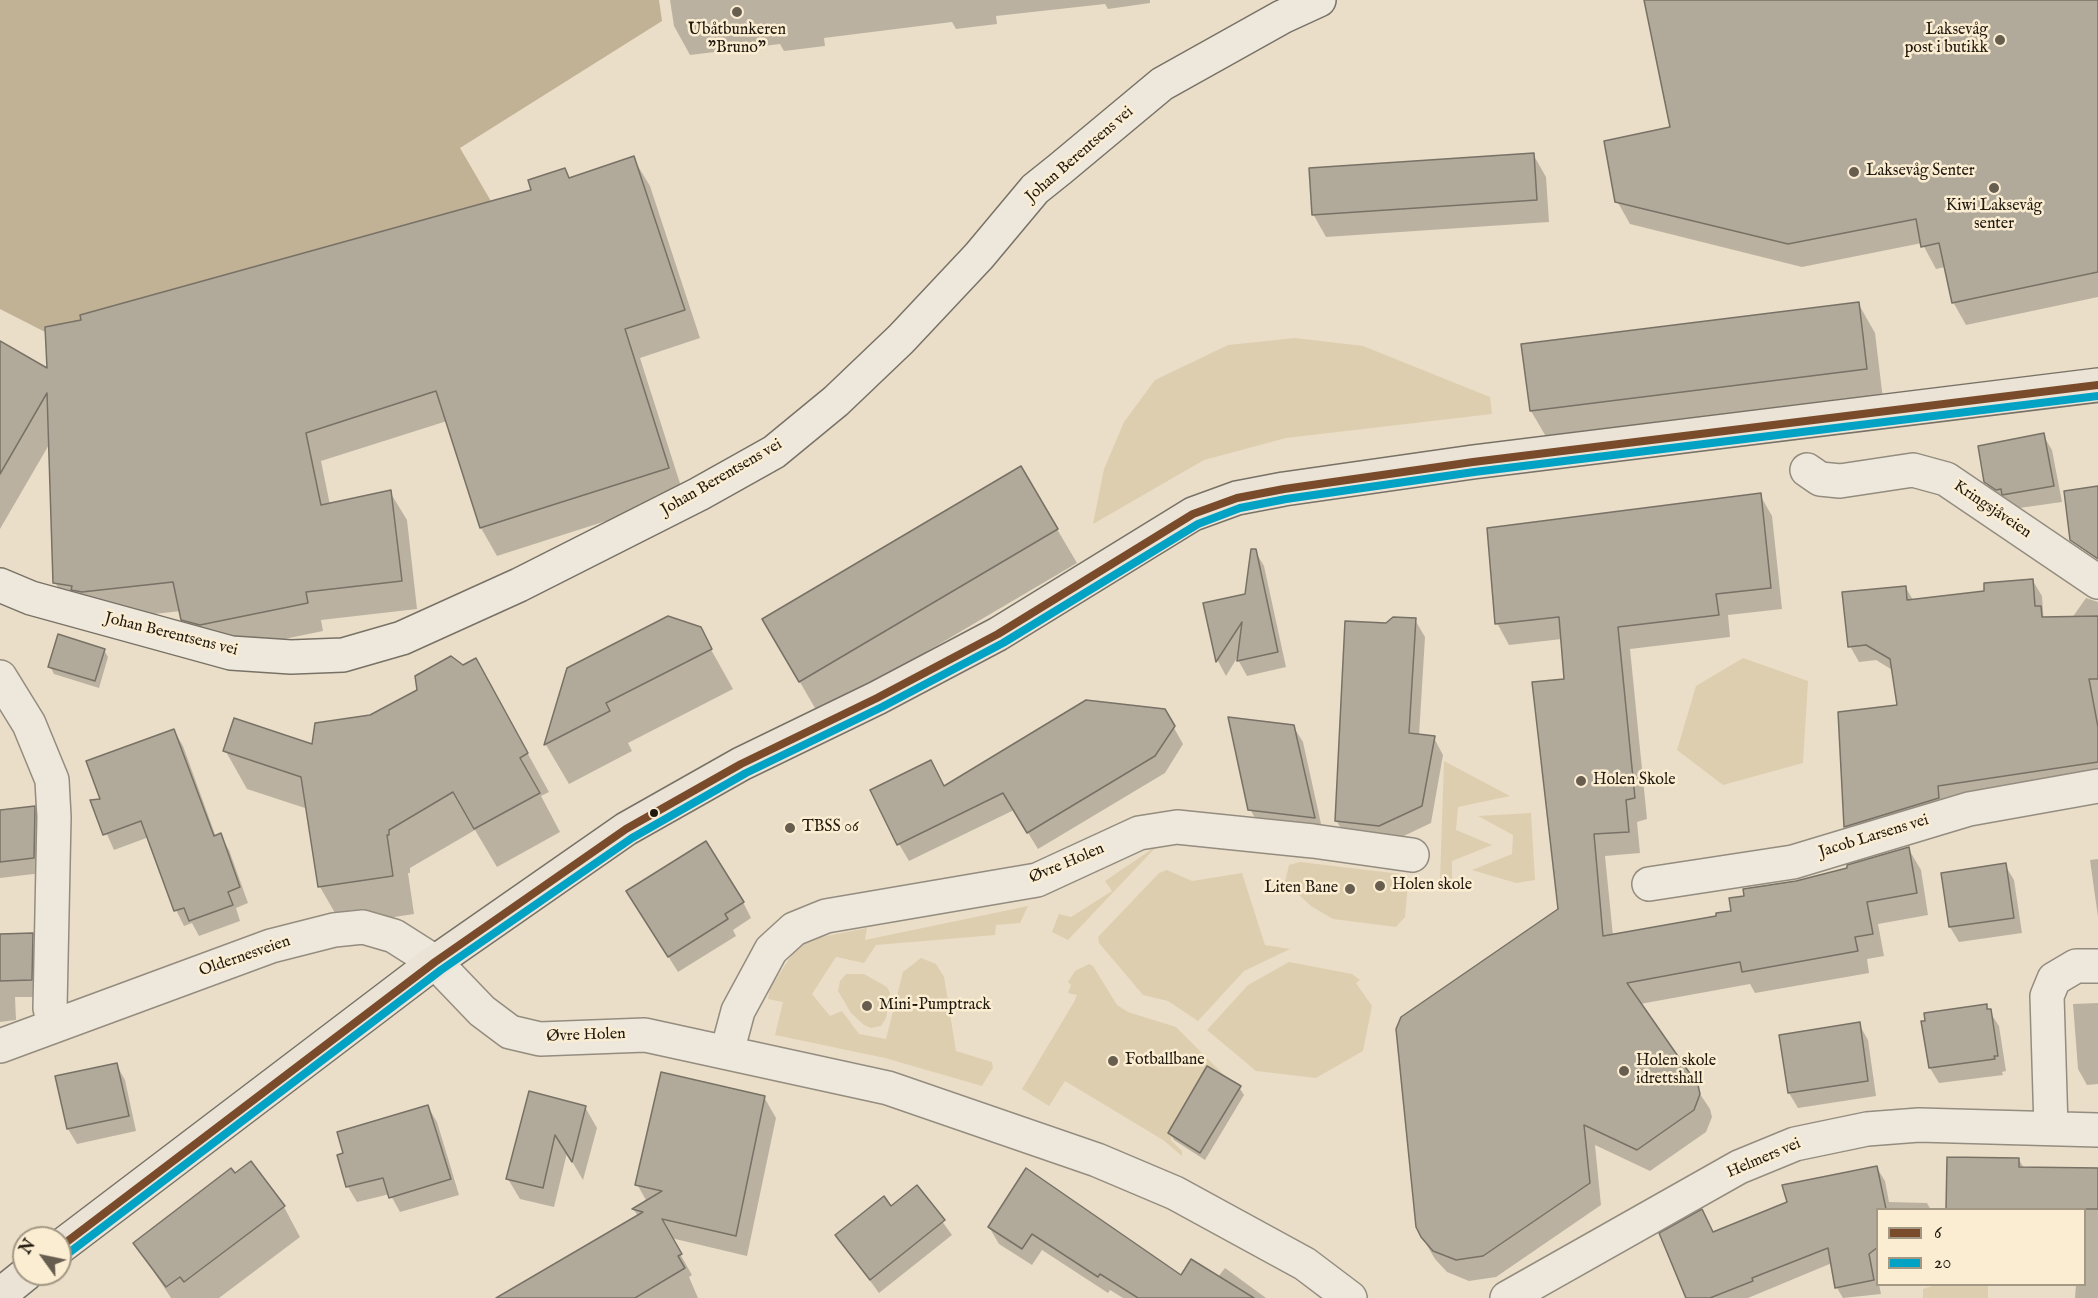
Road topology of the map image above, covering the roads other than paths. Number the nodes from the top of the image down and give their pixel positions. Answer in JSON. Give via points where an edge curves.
{"nodes":[{"id":1,"x":1319,"y":0,"type":"edge"},
{"id":2,"x":2098,"y":385,"type":"edge"},
{"id":3,"x":1806,"y":470,"type":"dead end"},
{"id":4,"x":2098,"y":582,"type":"edge"},
{"id":5,"x":0,"y":585,"type":"edge"},
{"id":6,"x":0,"y":677,"type":"edge"},
{"id":7,"x":2098,"y":786,"type":"edge"},
{"id":8,"x":1412,"y":855,"type":"dead end"},
{"id":9,"x":1649,"y":884,"type":"dead end"},
{"id":10,"x":435,"y":962,"type":"junction"},
{"id":11,"x":2098,"y":966,"type":"edge"},
{"id":12,"x":54,"y":1026,"type":"junction"},
{"id":13,"x":0,"y":1046,"type":"edge"},
{"id":14,"x":727,"y":1052,"type":"junction"},
{"id":15,"x":2051,"y":1128,"type":"junction"},
{"id":16,"x":2098,"y":1130,"type":"edge"},
{"id":17,"x":72,"y":1238,"type":"edge"},
{"id":18,"x":12,"y":1285,"type":"edge"},
{"id":19,"x":0,"y":1295,"type":"edge"},
{"id":20,"x":1350,"y":1298,"type":"edge"},
{"id":21,"x":1507,"y":1298,"type":"edge"}],
"edges":[{"from":1,"to":5,"type":"street","name":"Johan Berentsens vei","via":[[1162,84],[1094,140],[1035,189],[938,301],[836,401],[774,452],[681,504],[402,638],[343,655],[231,653],[31,598]]},
{"from":2,"to":10,"type":"main road","via":[[1473,462],[1238,498],[1185,518],[998,634],[741,764],[647,817]]},
{"from":3,"to":4,"type":"street","name":"Kringsjåveien","via":[[1820,479],[1840,481],[1913,470],[1946,479]]},
{"from":6,"to":12,"type":"street","via":[[29,724],[52,780],[50,1008]]},
{"from":7,"to":9,"type":"street","name":"Jacob Larsens vei","via":[[1969,809],[1793,862]]},
{"from":8,"to":14,"type":"street","name":"Øvre Holen","via":[[1177,827],[1132,836],[1037,880],[817,919],[794,929],[771,950],[738,1011]]},
{"from":10,"to":12,"type":"street","name":"Oldernesveien","via":[[394,936],[363,927],[334,930],[271,946]]},
{"from":10,"to":14,"type":"street","name":"Øvre Holen","via":[[476,1005],[510,1032],[540,1039],[645,1035]]},
{"from":10,"to":17,"type":"main road"},
{"from":11,"to":15,"type":"street","via":[[2076,966],[2054,979],[2047,996]]},
{"from":12,"to":13,"type":"street","name":"Oldernesveien"},
{"from":14,"to":20,"type":"street","name":"Øvre Holen","via":[[888,1088],[1097,1160],[1209,1210],[1305,1264]]},
{"from":15,"to":16,"type":"street","name":"Helmers vei"},
{"from":15,"to":21,"type":"street","name":"Helmers vei","via":[[1918,1125],[1867,1129],[1795,1144],[1739,1167]]},
{"from":18,"to":19,"type":"main road"}]}
